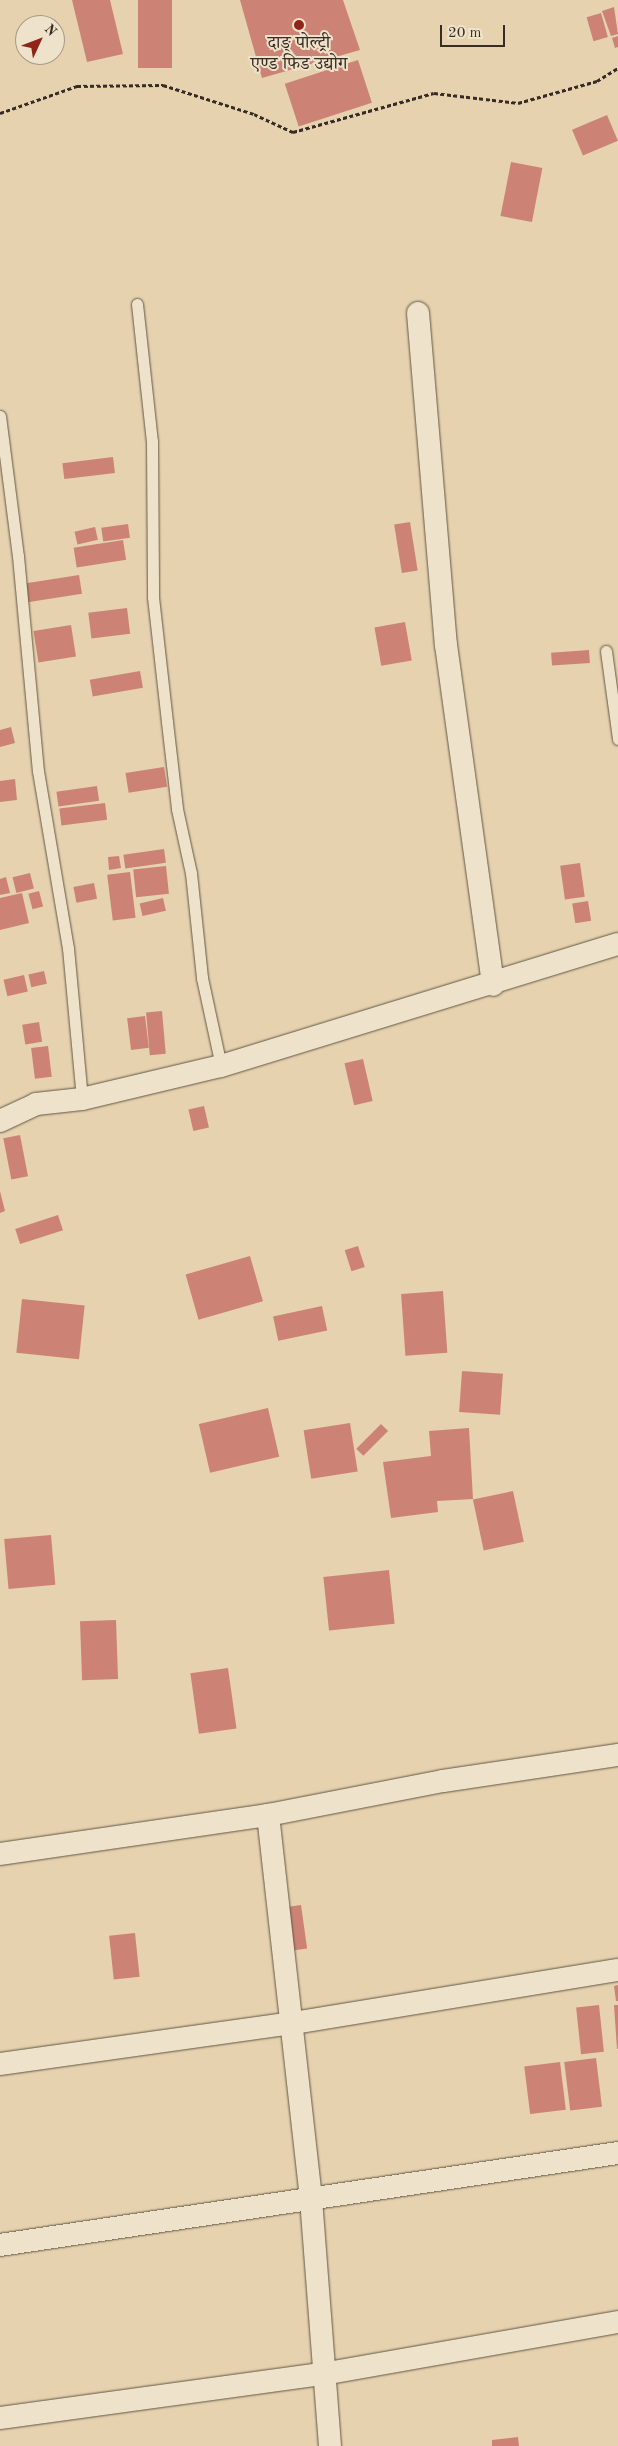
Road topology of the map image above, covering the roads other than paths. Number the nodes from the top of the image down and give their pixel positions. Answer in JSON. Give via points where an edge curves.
{"nodes":[{"id":1,"x":137,"y":304,"type":"dead end"},
{"id":2,"x":418,"y":312,"type":"dead end"},
{"id":3,"x":0,"y":416,"type":"edge"},
{"id":4,"x":606,"y":651,"type":"dead end"},
{"id":5,"x":618,"y":739,"type":"edge"},
{"id":6,"x":618,"y":944,"type":"edge"},
{"id":7,"x":493,"y":985,"type":"junction"},
{"id":8,"x":221,"y":1066,"type":"junction"},
{"id":9,"x":82,"y":1099,"type":"junction"},
{"id":10,"x":0,"y":1121,"type":"edge"},
{"id":11,"x":618,"y":1755,"type":"edge"},
{"id":12,"x":268,"y":1815,"type":"junction"},
{"id":13,"x":0,"y":1854,"type":"edge"},
{"id":14,"x":618,"y":1970,"type":"edge"},
{"id":15,"x":293,"y":2024,"type":"junction"},
{"id":16,"x":0,"y":2064,"type":"edge"},
{"id":17,"x":618,"y":2152,"type":"edge"},
{"id":18,"x":311,"y":2199,"type":"junction"},
{"id":19,"x":0,"y":2245,"type":"edge"},
{"id":20,"x":618,"y":2322,"type":"edge"},
{"id":21,"x":323,"y":2374,"type":"junction"},
{"id":22,"x":0,"y":2418,"type":"edge"},
{"id":23,"x":330,"y":2446,"type":"edge"}],
"edges":[{"from":1,"to":8,"type":"lane","via":[[152,442],[153,597],[177,809],[191,873],[202,978]]},
{"from":2,"to":7,"type":"street","via":[[446,645]]},
{"from":3,"to":9,"type":"lane","via":[[18,556],[38,770],[68,948]]},
{"from":4,"to":5,"type":"lane"},
{"from":6,"to":7,"type":"street"},
{"from":7,"to":8,"type":"street"},
{"from":8,"to":9,"type":"street"},
{"from":9,"to":10,"type":"street","via":[[36,1104]]},
{"from":11,"to":12,"type":"street","via":[[443,1781]]},
{"from":12,"to":13,"type":"street"},
{"from":12,"to":15,"type":"street"},
{"from":14,"to":15,"type":"street"},
{"from":15,"to":16,"type":"street"},
{"from":15,"to":18,"type":"street"},
{"from":17,"to":18,"type":"street"},
{"from":18,"to":19,"type":"street"},
{"from":18,"to":21,"type":"street"},
{"from":20,"to":21,"type":"street"},
{"from":21,"to":22,"type":"street"},
{"from":21,"to":23,"type":"street"}]}
